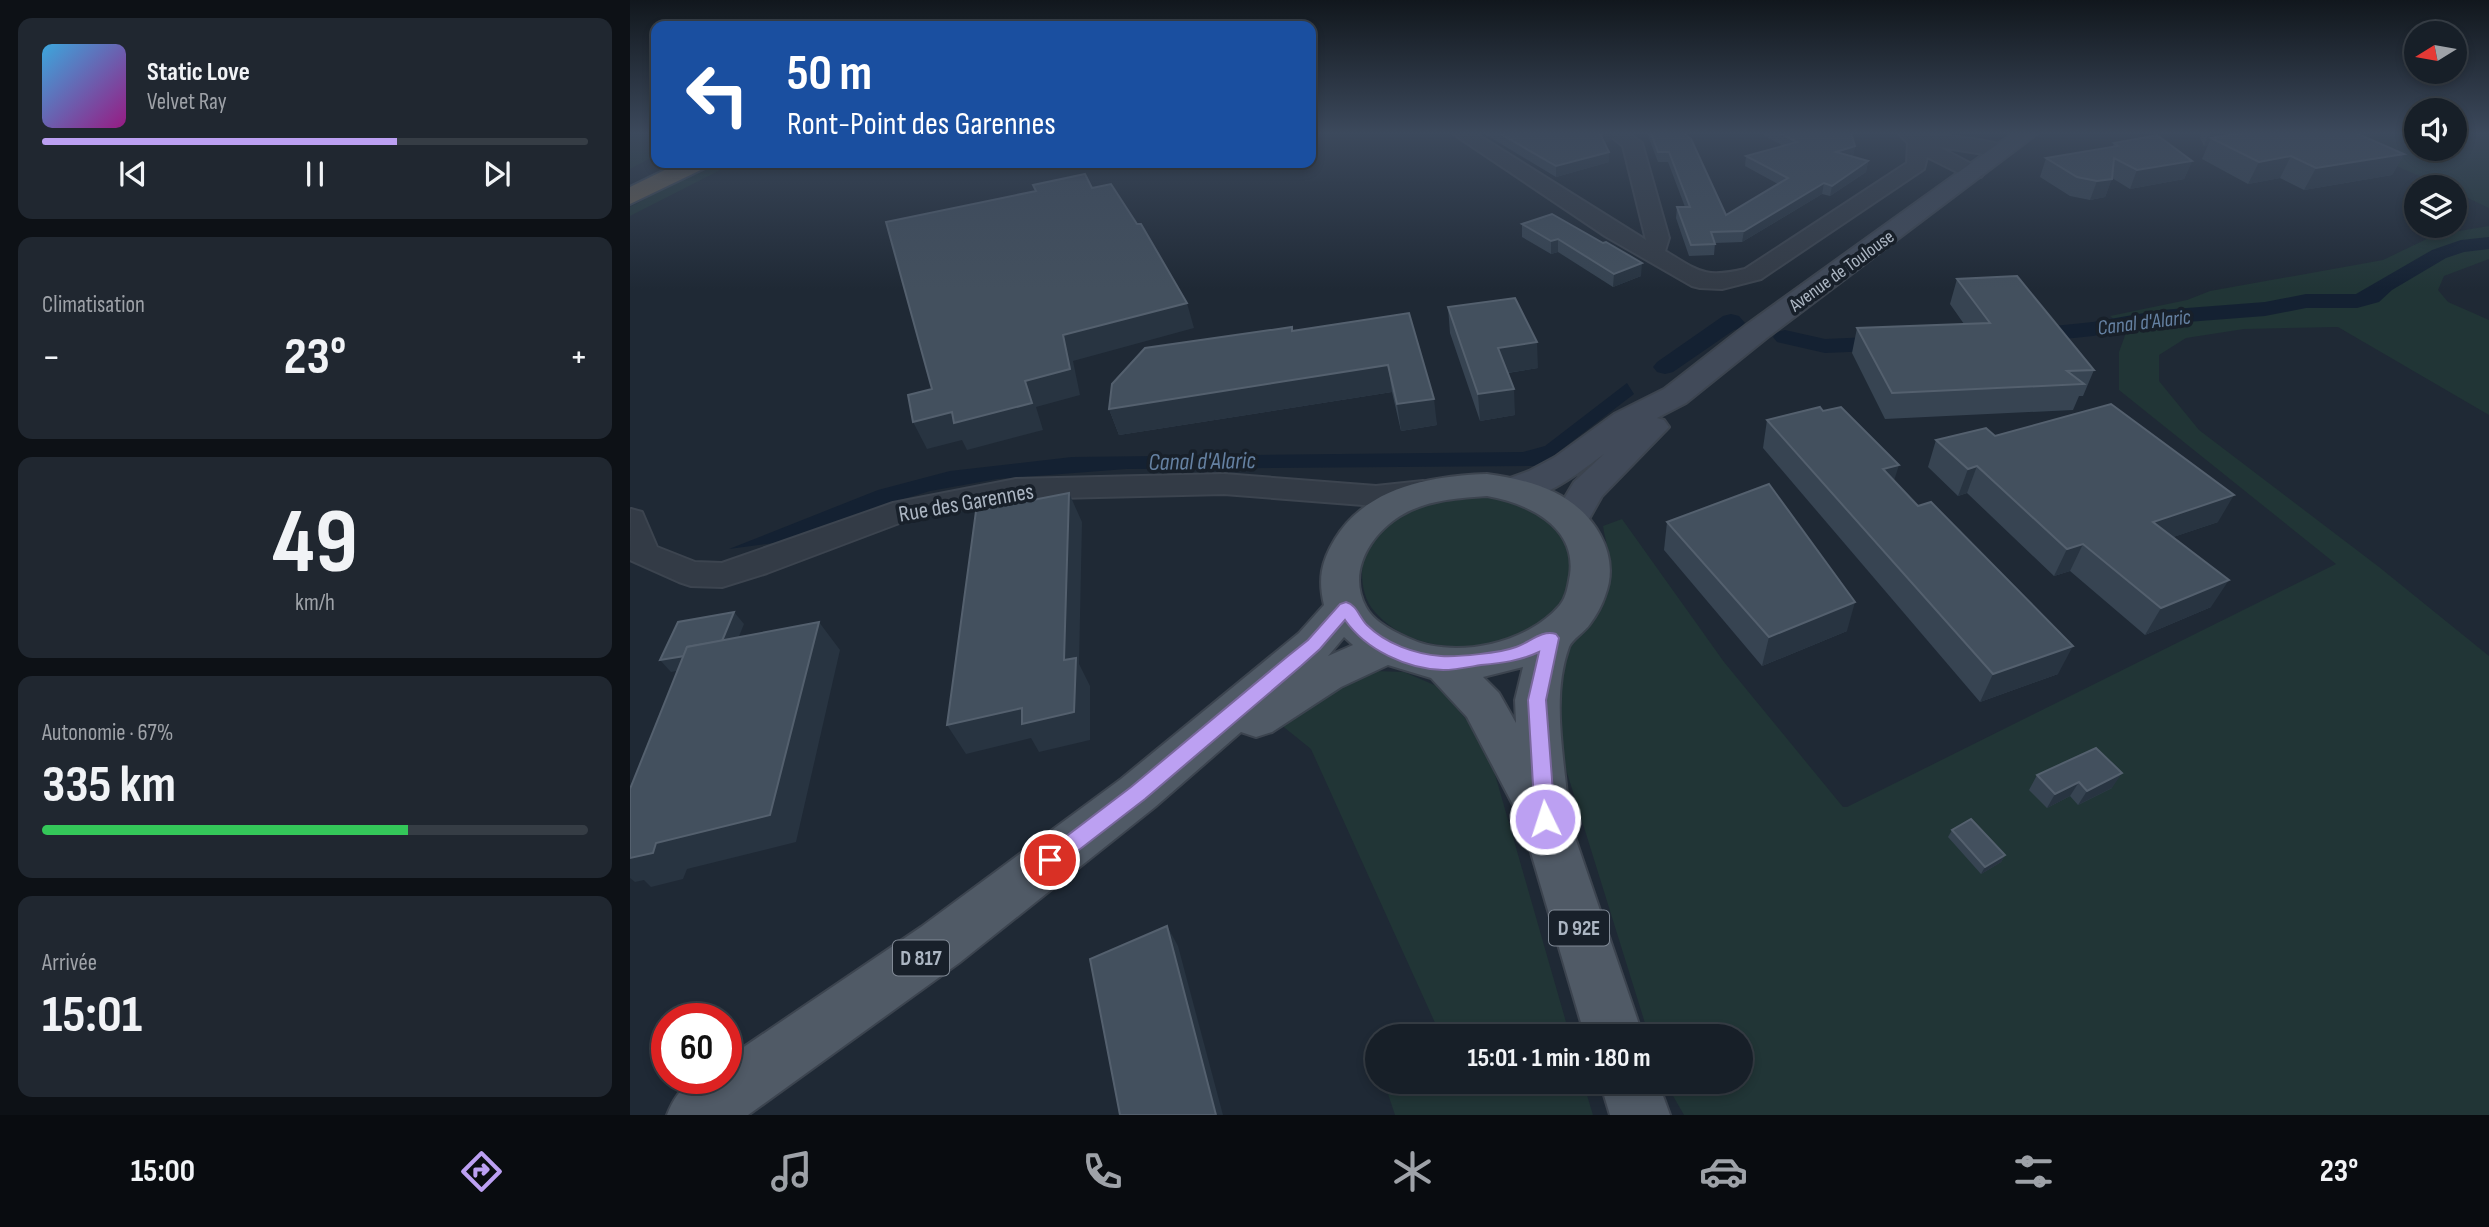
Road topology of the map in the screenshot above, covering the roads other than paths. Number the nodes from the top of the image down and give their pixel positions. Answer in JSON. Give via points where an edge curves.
{"nodes":[{"id":1,"x":654,"y":185,"type":"edge"},
{"id":2,"x":1542,"y":185,"type":"edge"},
{"id":3,"x":1644,"y":185,"type":"edge"},
{"id":4,"x":1887,"y":185,"type":"edge"},
{"id":5,"x":1957,"y":185,"type":"edge"},
{"id":6,"x":630,"y":197,"type":"edge"},
{"id":7,"x":1653,"y":252,"type":"junction"},
{"id":8,"x":1675,"y":396,"type":"junction"},
{"id":9,"x":1515,"y":489,"type":"junction"},
{"id":10,"x":1298,"y":490,"type":"junction"},
{"id":11,"x":1423,"y":491,"type":"junction"},
{"id":12,"x":1571,"y":519,"type":"junction"},
{"id":13,"x":631,"y":520,"type":"edge"},
{"id":14,"x":1360,"y":529,"type":"junction"},
{"id":15,"x":1346,"y":608,"type":"junction"},
{"id":16,"x":1550,"y":638,"type":"junction"},
{"id":17,"x":1387,"y":648,"type":"junction"},
{"id":18,"x":1443,"y":663,"type":"junction"},
{"id":19,"x":1138,"y":793,"type":"junction"},
{"id":20,"x":1545,"y":819,"type":"junction"},
{"id":21,"x":1610,"y":1024,"type":"edge"},
{"id":22,"x":1633,"y":1094,"type":"edge"},
{"id":23,"x":697,"y":1115,"type":"edge"},
{"id":24,"x":1640,"y":1115,"type":"edge"}],
"edges":[{"from":1,"to":6,"type":"highway"},
{"from":2,"to":7,"type":"street"},
{"from":3,"to":7,"type":"street","via":[[1658,238]]},
{"from":4,"to":7,"type":"street","via":[[1754,274],[1722,282],[1700,281]]},
{"from":5,"to":8,"type":"main road","name":"Avenue de Toulouse"},
{"from":8,"to":9,"type":"main road","via":[[1626,421],[1567,465]]},
{"from":8,"to":12,"type":"main road","via":[[1647,433],[1587,490]]},
{"from":9,"to":11,"type":"main road","via":[[1453,485]]},
{"from":9,"to":12,"type":"main road"},
{"from":10,"to":11,"type":"street","name":"Rue des Garennes","via":[[1376,496]]},
{"from":10,"to":13,"type":"street","name":"Rue des Garennes","via":[[1224,484],[1016,489],[904,510],[722,575],[691,574],[643,554]]},
{"from":10,"to":14,"type":"street","name":"Rue des Garennes","via":[[1333,506]]},
{"from":11,"to":14,"type":"main road","via":[[1394,503]]},
{"from":12,"to":16,"type":"main road","via":[[1589,547],[1591,586],[1574,616]]},
{"from":14,"to":15,"type":"main road","via":[[1340,568]]},
{"from":15,"to":17,"type":"main road","via":[[1361,630]]},
{"from":15,"to":19,"type":"main road","number":"D 817","via":[[1314,644]]},
{"from":16,"to":18,"type":"main road","via":[[1518,654]]},
{"from":16,"to":20,"type":"main road","via":[[1537,700]]},
{"from":17,"to":18,"type":"main road"},
{"from":17,"to":19,"type":"main road","number":"D 817","via":[[1326,675]]},
{"from":18,"to":20,"type":"main road","via":[[1483,705]]},
{"from":19,"to":23,"type":"main road","number":"D 817","via":[[940,945]]},
{"from":20,"to":21,"type":"main road","number":"D 92E"},
{"from":22,"to":24,"type":"main road"}]}
